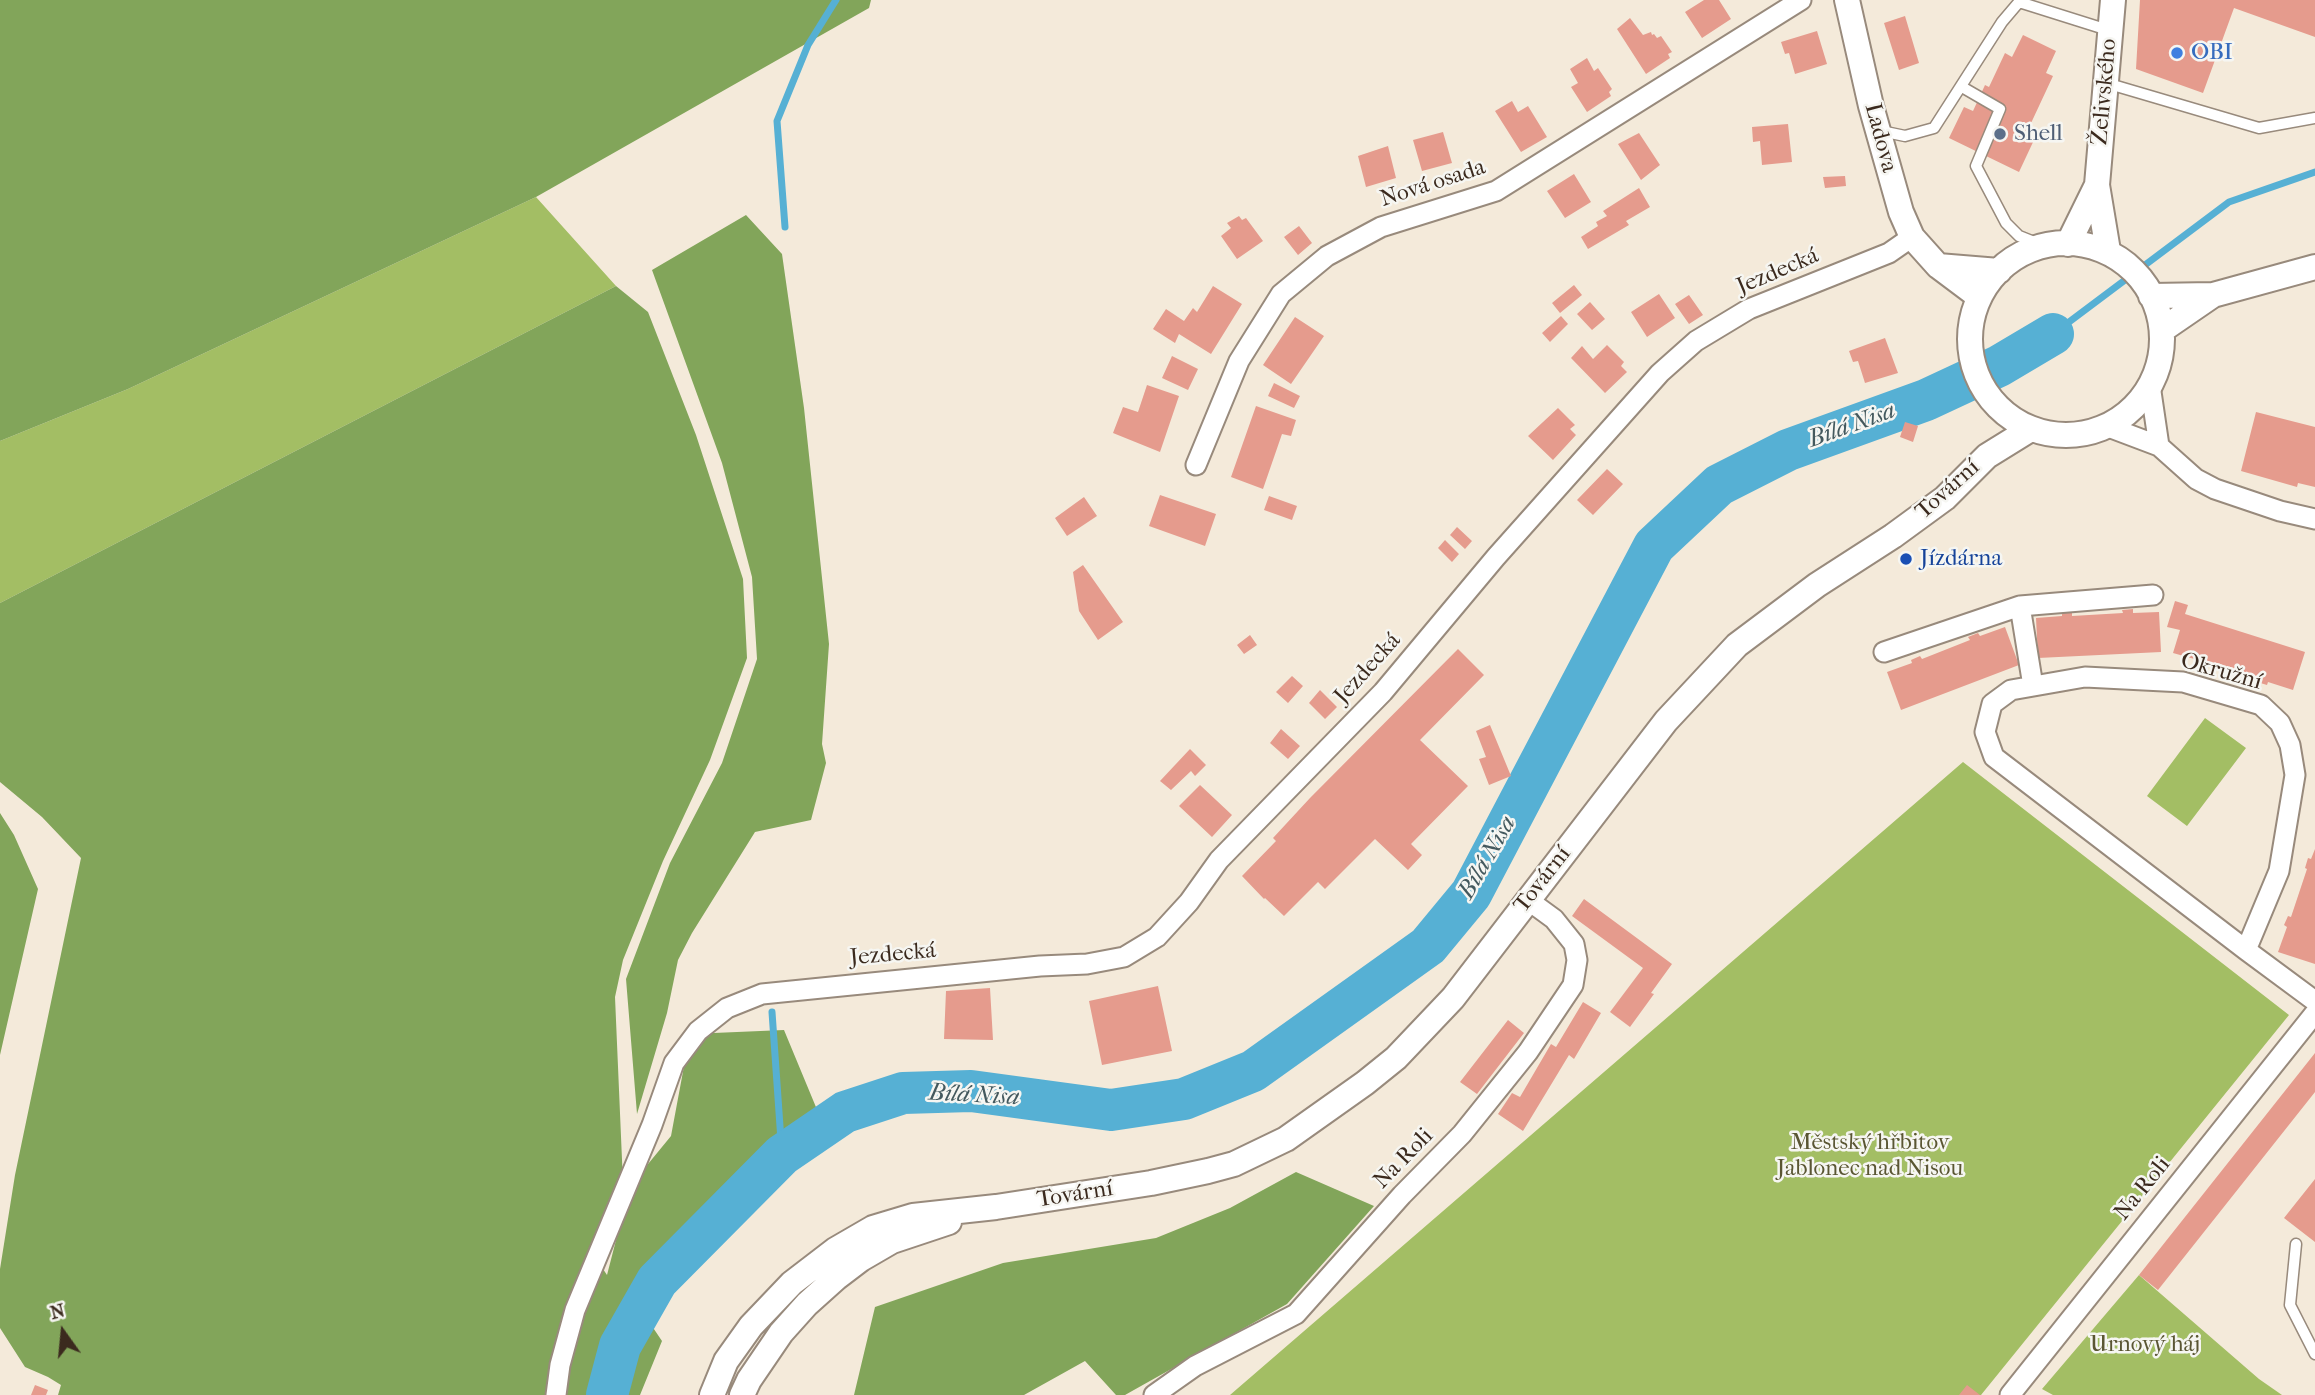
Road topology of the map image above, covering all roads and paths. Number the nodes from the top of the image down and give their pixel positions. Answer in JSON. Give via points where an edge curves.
{"nodes":[{"id":1,"x":1801,"y":0,"type":"edge"},
{"id":2,"x":1847,"y":0,"type":"edge"},
{"id":3,"x":2113,"y":0,"type":"edge"},
{"id":4,"x":2110,"y":30,"type":"junction"},
{"id":5,"x":2104,"y":82,"type":"junction"},
{"id":6,"x":1962,"y":87,"type":"junction"},
{"id":7,"x":2315,"y":118,"type":"edge"},
{"id":8,"x":1878,"y":131,"type":"junction"},
{"id":9,"x":2097,"y":185,"type":"junction"},
{"id":10,"x":1912,"y":237,"type":"junction"},
{"id":11,"x":2056,"y":245,"type":"junction"},
{"id":12,"x":2113,"y":255,"type":"junction"},
{"id":13,"x":1938,"y":266,"type":"junction"},
{"id":14,"x":2315,"y":267,"type":"edge"},
{"id":15,"x":1999,"y":271,"type":"junction"},
{"id":16,"x":2213,"y":295,"type":"junction"},
{"id":17,"x":1978,"y":296,"type":"junction"},
{"id":18,"x":2151,"y":296,"type":"junction"},
{"id":19,"x":2162,"y":330,"type":"junction"},
{"id":20,"x":2150,"y":386,"type":"junction"},
{"id":21,"x":1994,"y":402,"type":"junction"},
{"id":22,"x":2106,"y":426,"type":"junction"},
{"id":23,"x":2029,"y":430,"type":"junction"},
{"id":24,"x":2159,"y":446,"type":"junction"},
{"id":25,"x":1987,"y":456,"type":"junction"},
{"id":26,"x":1196,"y":465,"type":"dead end"},
{"id":27,"x":2315,"y":519,"type":"edge"},
{"id":28,"x":2152,"y":595,"type":"dead end"},
{"id":29,"x":2020,"y":606,"type":"junction"},
{"id":30,"x":1884,"y":652,"type":"dead end"},
{"id":31,"x":2033,"y":686,"type":"junction"},
{"id":32,"x":1528,"y":900,"type":"junction"},
{"id":33,"x":2246,"y":950,"type":"junction"},
{"id":34,"x":2315,"y":1001,"type":"edge"},
{"id":35,"x":2315,"y":1013,"type":"edge"},
{"id":36,"x":996,"y":1207,"type":"junction"},
{"id":37,"x":2296,"y":1244,"type":"dead end"},
{"id":38,"x":2315,"y":1354,"type":"edge"},
{"id":39,"x":556,"y":1395,"type":"edge"},
{"id":40,"x":712,"y":1395,"type":"edge"},
{"id":41,"x":742,"y":1395,"type":"edge"},
{"id":42,"x":1154,"y":1395,"type":"edge"},
{"id":43,"x":2010,"y":1395,"type":"edge"}],
"edges":[{"from":1,"to":26,"type":"street","name":"Nová osada","via":[[1496,191],[1381,227],[1327,256],[1280,294],[1240,360]]},
{"from":2,"to":8,"type":"street","name":"Ladova"},
{"from":3,"to":4,"type":"street","name":"Želivského"},
{"from":4,"to":5,"type":"street","name":"Želivského"},
{"from":4,"to":6,"type":"lane","via":[[2019,2]]},
{"from":5,"to":7,"type":"lane","via":[[2259,128]]},
{"from":5,"to":9,"type":"street","name":"Želivského"},
{"from":6,"to":8,"type":"lane","via":[[1934,128],[1905,136]]},
{"from":6,"to":11,"type":"lane","via":[[2000,109],[1976,166],[2006,223],[2019,236]]},
{"from":8,"to":10,"type":"street","name":"Ladova"},
{"from":9,"to":11,"type":"street","name":"Želivského"},
{"from":9,"to":12,"type":"street","name":"Želivského"},
{"from":10,"to":13,"type":"street","name":"Ladova"},
{"from":10,"to":39,"type":"street","name":"Jezdecká","via":[[1889,253],[1749,309],[1696,341],[1660,373],[1383,692],[1219,860],[1157,937],[1124,957],[1087,964],[762,994],[727,1008],[698,1031],[674,1063],[575,1310]]},
{"from":11,"to":12,"type":"street"},
{"from":11,"to":15,"type":"street","via":[[2020,255]]},
{"from":12,"to":18,"type":"street","via":[[2137,275]]},
{"from":13,"to":15,"type":"street"},
{"from":13,"to":17,"type":"street","name":"Ladova"},
{"from":14,"to":16,"type":"street"},
{"from":15,"to":17,"type":"street"},
{"from":16,"to":18,"type":"street"},
{"from":16,"to":19,"type":"street"},
{"from":17,"to":21,"type":"street","via":[[1970,335],[1972,358],[1977,377]]},
{"from":18,"to":19,"type":"street"},
{"from":19,"to":20,"type":"street","via":[[2160,359]]},
{"from":20,"to":22,"type":"street","via":[[2140,401]]},
{"from":20,"to":24,"type":"street"},
{"from":21,"to":23,"type":"street"},
{"from":21,"to":25,"type":"street"},
{"from":22,"to":23,"type":"street","via":[[2084,434]]},
{"from":22,"to":24,"type":"street"},
{"from":23,"to":25,"type":"street","name":"Tovární"},
{"from":24,"to":27,"type":"street","via":[[2196,479],[2215,489]]},
{"from":25,"to":32,"type":"street","name":"Tovární","via":[[1945,498],[1737,645],[1665,722]]},
{"from":28,"to":29,"type":"street"},
{"from":29,"to":30,"type":"street"},
{"from":29,"to":31,"type":"street"},
{"from":31,"to":33,"type":"street","name":"Okružní","via":[[2011,690],[1992,704],[1985,732],[1994,757]]},
{"from":31,"to":33,"type":"street","name":"Okružní","via":[[2085,677],[2183,682],[2261,705],[2280,723],[2290,745],[2295,775],[2279,871]]},
{"from":32,"to":36,"type":"street","name":"Tovární","via":[[1453,999],[1415,1039],[1365,1083],[1286,1139],[1208,1171]]},
{"from":32,"to":42,"type":"street","name":"Na Roli","via":[[1554,919],[1574,944],[1577,960],[1573,985],[1528,1052],[1462,1134],[1296,1314],[1195,1366]]},
{"from":33,"to":34,"type":"street","name":"Okružní"},
{"from":35,"to":43,"type":"street","name":"Na Roli"},
{"from":36,"to":40,"type":"street","name":"Tovární","via":[[913,1216],[873,1228],[835,1250],[792,1283],[751,1326],[726,1361]]},
{"from":36,"to":41,"type":"street","name":"Tovární","via":[[892,1241],[861,1259],[807,1304],[781,1333]]},
{"from":37,"to":38,"type":"lane","via":[[2290,1305]]}]}
